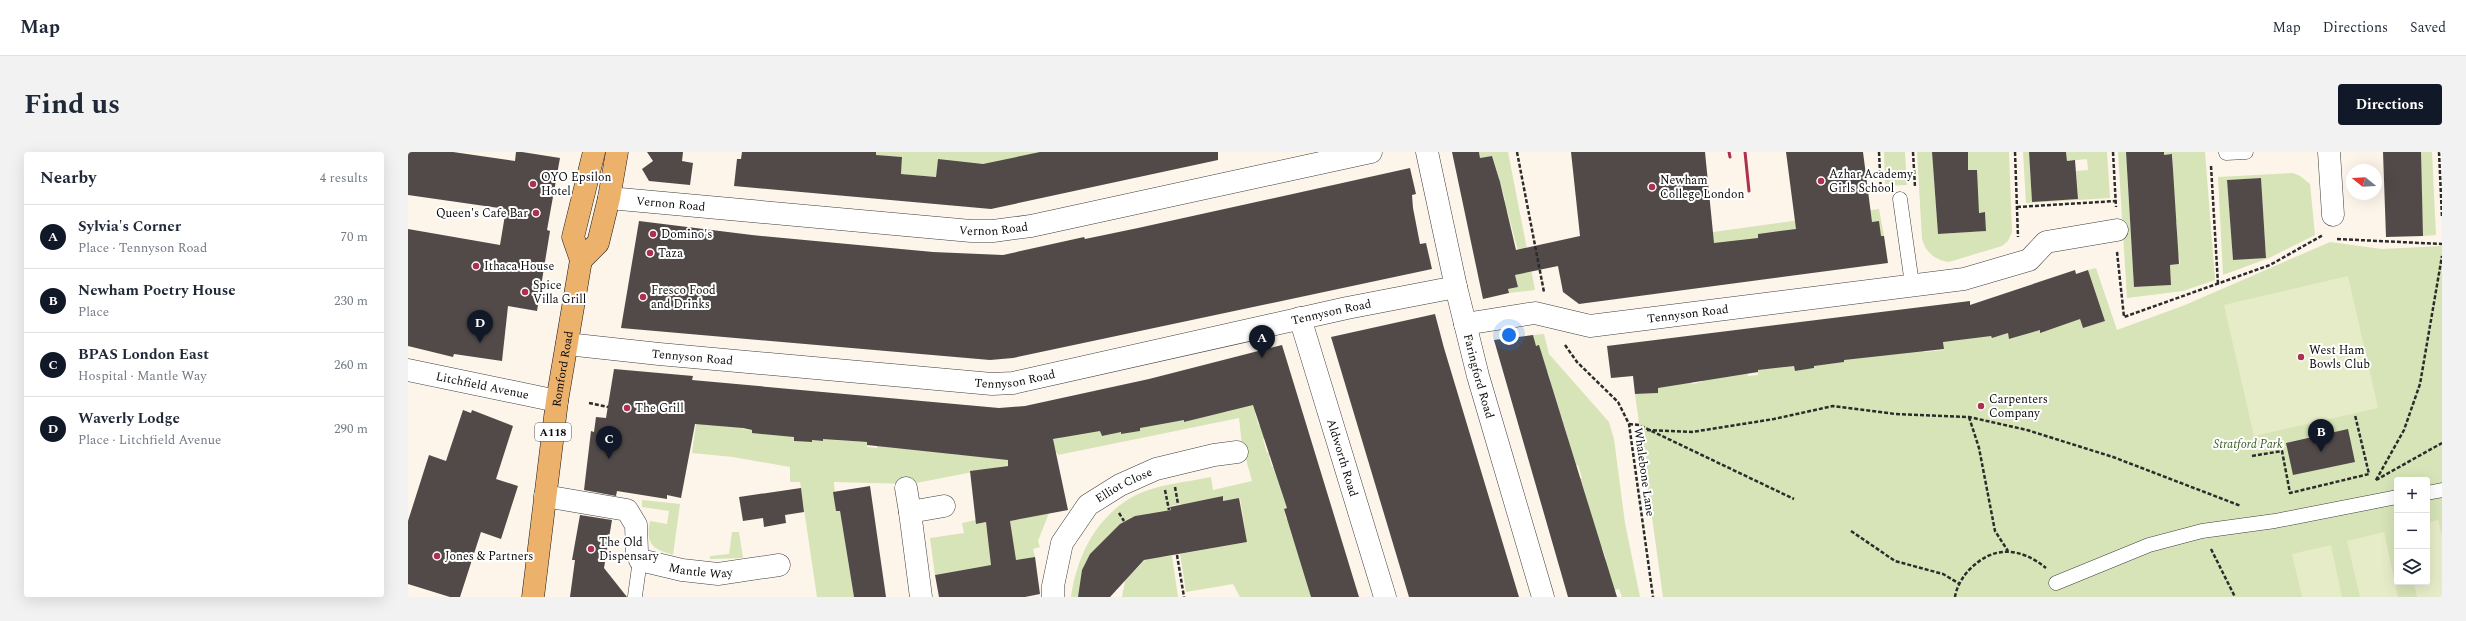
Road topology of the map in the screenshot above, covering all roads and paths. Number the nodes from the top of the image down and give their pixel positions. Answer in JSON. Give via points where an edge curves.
{"nodes":[{"id":1,"x":594,"y":152,"type":"edge"},
{"id":2,"x":617,"y":152,"type":"edge"},
{"id":3,"x":1372,"y":152,"type":"edge"},
{"id":4,"x":1427,"y":152,"type":"edge"},
{"id":5,"x":1517,"y":152,"type":"edge"},
{"id":6,"x":1879,"y":152,"type":"edge"},
{"id":7,"x":1913,"y":152,"type":"edge"},
{"id":8,"x":2015,"y":152,"type":"edge"},
{"id":9,"x":2113,"y":152,"type":"edge"},
{"id":10,"x":2246,"y":152,"type":"edge"},
{"id":11,"x":2329,"y":152,"type":"edge"},
{"id":12,"x":2439,"y":152,"type":"edge"},
{"id":13,"x":2226,"y":153,"type":"edge"},
{"id":14,"x":2211,"y":162,"type":"dead end"},
{"id":15,"x":610,"y":198,"type":"junction"},
{"id":16,"x":1900,"y":199,"type":"junction"},
{"id":17,"x":2116,"y":201,"type":"junction"},
{"id":18,"x":2017,"y":207,"type":"junction"},
{"id":19,"x":2333,"y":215,"type":"dead end"},
{"id":20,"x":2442,"y":218,"type":"edge"},
{"id":21,"x":2117,"y":230,"type":"junction"},
{"id":22,"x":2329,"y":236,"type":"dead end"},
{"id":23,"x":2333,"y":239,"type":"dead end"},
{"id":24,"x":2442,"y":244,"type":"edge"},
{"id":25,"x":2442,"y":256,"type":"edge"},
{"id":26,"x":581,"y":260,"type":"junction"},
{"id":27,"x":2019,"y":263,"type":"junction"},
{"id":28,"x":1912,"y":284,"type":"junction"},
{"id":29,"x":2218,"y":284,"type":"junction"},
{"id":30,"x":1456,"y":287,"type":"junction"},
{"id":31,"x":1545,"y":294,"type":"dead end"},
{"id":32,"x":1300,"y":318,"type":"junction"},
{"id":33,"x":1465,"y":324,"type":"junction"},
{"id":34,"x":1562,"y":339,"type":"dead end"},
{"id":35,"x":566,"y":344,"type":"junction"},
{"id":36,"x":408,"y":370,"type":"edge"},
{"id":37,"x":557,"y":401,"type":"junction"},
{"id":38,"x":589,"y":403,"type":"dead end"},
{"id":39,"x":608,"y":407,"type":"dead end"},
{"id":40,"x":2355,"y":415,"type":"dead end"},
{"id":41,"x":1968,"y":417,"type":"junction"},
{"id":42,"x":1628,"y":424,"type":"junction"},
{"id":43,"x":1647,"y":430,"type":"junction"},
{"id":44,"x":2442,"y":443,"type":"edge"},
{"id":45,"x":1237,"y":452,"type":"dead end"},
{"id":46,"x":2252,"y":456,"type":"dead end"},
{"id":47,"x":2376,"y":480,"type":"junction"},
{"id":48,"x":2370,"y":484,"type":"dead end"},
{"id":49,"x":906,"y":488,"type":"dead end"},
{"id":50,"x":2442,"y":490,"type":"edge"},
{"id":51,"x":2430,"y":492,"type":"edge"},
{"id":52,"x":545,"y":496,"type":"junction"},
{"id":53,"x":2394,"y":498,"type":"edge"},
{"id":54,"x":1794,"y":499,"type":"dead end"},
{"id":55,"x":944,"y":506,"type":"dead end"},
{"id":56,"x":910,"y":512,"type":"junction"},
{"id":57,"x":2275,"y":521,"type":"junction"},
{"id":58,"x":1851,"y":531,"type":"dead end"},
{"id":59,"x":2202,"y":531,"type":"junction"},
{"id":60,"x":2008,"y":552,"type":"junction"},
{"id":61,"x":1177,"y":555,"type":"dead end"},
{"id":62,"x":640,"y":560,"type":"junction"},
{"id":63,"x":778,"y":566,"type":"dead end"},
{"id":64,"x":2056,"y":583,"type":"joint"},
{"id":65,"x":1960,"y":584,"type":"junction"},
{"id":66,"x":635,"y":596,"type":"dead end"},
{"id":67,"x":533,"y":597,"type":"edge"},
{"id":68,"x":921,"y":597,"type":"edge"},
{"id":69,"x":1052,"y":597,"type":"edge"},
{"id":70,"x":1184,"y":597,"type":"edge"},
{"id":71,"x":1385,"y":597,"type":"edge"},
{"id":72,"x":1543,"y":597,"type":"edge"},
{"id":73,"x":1653,"y":597,"type":"edge"},
{"id":74,"x":1956,"y":597,"type":"edge"},
{"id":75,"x":2235,"y":597,"type":"edge"}],
"edges":[{"from":1,"to":26,"type":"main road","name":"Romford Road","number":"A118","via":[[573,236]]},
{"from":2,"to":15,"type":"main road"},
{"from":3,"to":15,"type":"street","name":"Vernon Road","via":[[1031,226],[993,231]]},
{"from":4,"to":30,"type":"street","name":"Faringford Road"},
{"from":5,"to":31,"type":"path"},
{"from":6,"to":16,"type":"path","via":[[1882,200]]},
{"from":7,"to":16,"type":"path","via":[[1916,197]]},
{"from":8,"to":18,"type":"path"},
{"from":9,"to":17,"type":"path"},
{"from":10,"to":13,"type":"lane"},
{"from":11,"to":19,"type":"street"},
{"from":12,"to":20,"type":"path"},
{"from":14,"to":29,"type":"path"},
{"from":15,"to":26,"type":"main road","via":[[598,243]]},
{"from":16,"to":28,"type":"lane"},
{"from":17,"to":18,"type":"path"},
{"from":17,"to":21,"type":"path"},
{"from":18,"to":27,"type":"path"},
{"from":21,"to":27,"type":"street","name":"Tennyson Road","via":[[2046,242],[2029,260]]},
{"from":21,"to":29,"type":"path","via":[[2124,317]]},
{"from":22,"to":29,"type":"path","via":[[2325,233],[2319,239],[2270,265]]},
{"from":23,"to":24,"type":"path"},
{"from":25,"to":47,"type":"path","via":[[2420,384],[2404,430]]},
{"from":26,"to":35,"type":"main road","name":"Romford Road","number":"A118"},
{"from":27,"to":28,"type":"street","name":"Tennyson Road","via":[[1964,279]]},
{"from":28,"to":33,"type":"street","name":"Tennyson Road","via":[[1590,326],[1536,312]]},
{"from":30,"to":32,"type":"street","name":"Tennyson Road"},
{"from":30,"to":33,"type":"street","name":"Faringford Road"},
{"from":32,"to":35,"type":"street","name":"Tennyson Road","via":[[1014,383],[992,384]]},
{"from":32,"to":71,"type":"street","name":"Aldworth Road"},
{"from":33,"to":72,"type":"street","name":"Faringford Road"},
{"from":34,"to":42,"type":"path","name":"Whalebone Lane","via":[[1577,362],[1618,402]]},
{"from":35,"to":37,"type":"main road","name":"Romford Road","number":"A118"},
{"from":36,"to":37,"type":"street","name":"Litchfield Avenue"},
{"from":37,"to":52,"type":"main road","name":"Romford Road","number":"A118"},
{"from":38,"to":39,"type":"path"},
{"from":40,"to":46,"type":"path","via":[[2369,474],[2290,493],[2282,451]]},
{"from":41,"to":43,"type":"path","via":[[1895,414],[1833,406],[1774,419],[1692,432]]},
{"from":41,"to":57,"type":"path","via":[[2027,430],[2113,457]]},
{"from":41,"to":60,"type":"path","via":[[1980,448],[1995,531]]},
{"from":42,"to":43,"type":"path","via":[[1639,425]]},
{"from":42,"to":73,"type":"path","name":"Whalebone Lane"},
{"from":43,"to":54,"type":"path"},
{"from":44,"to":47,"type":"path"},
{"from":45,"to":69,"type":"street","name":"Elliot Close","via":[[1214,455],[1156,470],[1120,485],[1088,505],[1062,543]]},
{"from":47,"to":48,"type":"path"},
{"from":49,"to":56,"type":"street"},
{"from":50,"to":51,"type":"lane"},
{"from":52,"to":62,"type":"street","via":[[627,510],[636,525],[636,552]]},
{"from":52,"to":67,"type":"main road","name":"Romford Road","number":"A118"},
{"from":53,"to":57,"type":"lane"},
{"from":55,"to":56,"type":"street"},
{"from":56,"to":68,"type":"street"},
{"from":57,"to":59,"type":"lane"},
{"from":58,"to":65,"type":"path","via":[[1895,561],[1942,574]]},
{"from":59,"to":64,"type":"lane","via":[[2149,545]]},
{"from":59,"to":75,"type":"path"},
{"from":60,"to":64,"type":"path","via":[[2026,554],[2045,567]]},
{"from":60,"to":65,"type":"path","via":[[1993,553],[1977,562],[1964,575]]},
{"from":61,"to":70,"type":"path"},
{"from":62,"to":63,"type":"street","name":"Mantle Way","via":[[682,570],[718,574]]},
{"from":62,"to":66,"type":"lane"},
{"from":65,"to":74,"type":"path"}]}
